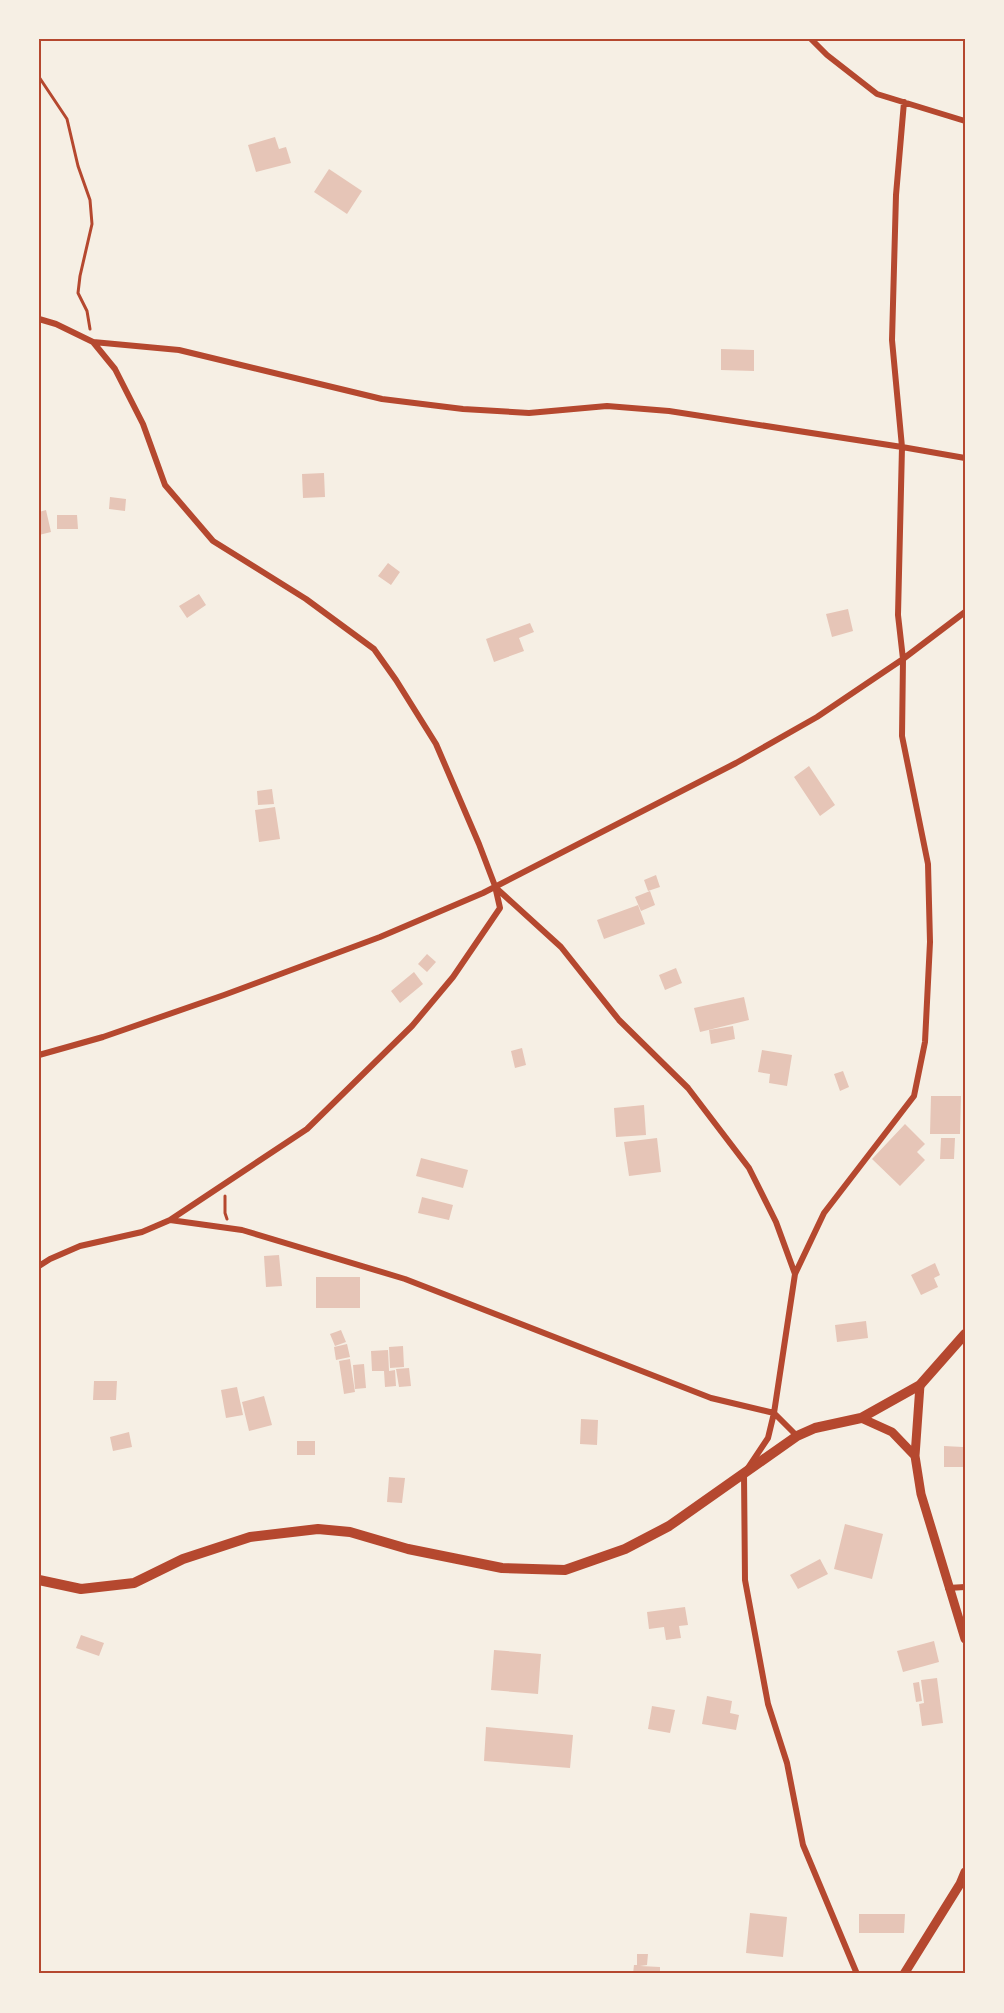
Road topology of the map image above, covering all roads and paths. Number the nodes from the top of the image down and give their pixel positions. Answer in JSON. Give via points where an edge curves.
{"nodes":[{"id":1,"x":811,"y":39,"type":"edge"},
{"id":2,"x":39,"y":77,"type":"edge"},
{"id":3,"x":904,"y":102,"type":"junction"},
{"id":4,"x":965,"y":120,"type":"edge"},
{"id":5,"x":39,"y":319,"type":"edge"},
{"id":6,"x":93,"y":342,"type":"junction"},
{"id":7,"x":902,"y":447,"type":"junction"},
{"id":8,"x":965,"y":458,"type":"edge"},
{"id":9,"x":965,"y":612,"type":"edge"},
{"id":10,"x":903,"y":659,"type":"junction"},
{"id":11,"x":495,"y":886,"type":"junction"},
{"id":12,"x":39,"y":1055,"type":"edge"},
{"id":13,"x":228,"y":1181,"type":"junction"},
{"id":14,"x":170,"y":1220,"type":"junction"},
{"id":15,"x":231,"y":1228,"type":"junction"},
{"id":16,"x":39,"y":1266,"type":"edge"},
{"id":17,"x":795,"y":1274,"type":"junction"},
{"id":18,"x":965,"y":1334,"type":"edge"},
{"id":19,"x":920,"y":1384,"type":"junction"},
{"id":20,"x":774,"y":1413,"type":"junction"},
{"id":21,"x":861,"y":1418,"type":"junction"},
{"id":22,"x":797,"y":1436,"type":"junction"},
{"id":23,"x":915,"y":1456,"type":"junction"},
{"id":24,"x":744,"y":1474,"type":"junction"},
{"id":25,"x":39,"y":1580,"type":"edge"},
{"id":26,"x":965,"y":1587,"type":"edge"},
{"id":27,"x":948,"y":1588,"type":"junction"},
{"id":28,"x":965,"y":1639,"type":"edge"},
{"id":29,"x":965,"y":1872,"type":"edge"},
{"id":30,"x":857,"y":1974,"type":"edge"},
{"id":31,"x":904,"y":1974,"type":"edge"}],
"edges":[{"from":1,"to":3,"type":"street","via":[[877,94]]},
{"from":2,"to":6,"type":"path","via":[[67,119],[90,200],[92,224],[78,293],[87,311]]},
{"from":3,"to":4,"type":"street"},
{"from":3,"to":7,"type":"street","via":[[896,195],[892,340]]},
{"from":5,"to":6,"type":"street"},
{"from":6,"to":7,"type":"street","via":[[179,350],[382,399],[529,413],[607,406],[669,411]]},
{"from":6,"to":11,"type":"street","via":[[116,369],[143,424],[165,485],[213,541],[306,599],[374,648],[436,744]]},
{"from":7,"to":8,"type":"street"},
{"from":7,"to":10,"type":"street","via":[[898,615]]},
{"from":9,"to":10,"type":"street"},
{"from":10,"to":11,"type":"street","via":[[817,717],[736,763]]},
{"from":10,"to":17,"type":"street","via":[[902,736],[928,864],[930,942],[925,1042],[914,1096],[824,1213]]},
{"from":11,"to":12,"type":"street","via":[[380,937],[225,995]]},
{"from":11,"to":13,"type":"street","via":[[500,908],[453,977],[412,1026],[307,1129]]},
{"from":11,"to":17,"type":"street","via":[[561,947],[619,1020],[688,1088],[749,1168],[776,1222]]},
{"from":13,"to":14,"type":"street"},
{"from":13,"to":15,"type":"path","via":[[225,1213]]},
{"from":14,"to":15,"type":"street"},
{"from":14,"to":16,"type":"street","via":[[142,1232],[80,1246]]},
{"from":15,"to":20,"type":"street","via":[[405,1279],[711,1398]]},
{"from":17,"to":20,"type":"street"},
{"from":18,"to":19,"type":"main road"},
{"from":19,"to":21,"type":"main road"},
{"from":19,"to":23,"type":"street"},
{"from":20,"to":22,"type":"street"},
{"from":20,"to":24,"type":"street","via":[[768,1438]]},
{"from":21,"to":22,"type":"main road"},
{"from":21,"to":23,"type":"street","via":[[892,1432]]},
{"from":22,"to":24,"type":"main road"},
{"from":23,"to":27,"type":"street","via":[[921,1494]]},
{"from":24,"to":25,"type":"main road","via":[[669,1526],[625,1549],[565,1570],[502,1568],[350,1532],[318,1529],[250,1537],[183,1560],[134,1583],[81,1589]]},
{"from":24,"to":30,"type":"street","via":[[745,1580],[768,1704],[787,1763],[803,1845]]},
{"from":26,"to":27,"type":"street"},
{"from":27,"to":28,"type":"street"},
{"from":29,"to":31,"type":"street"}]}
